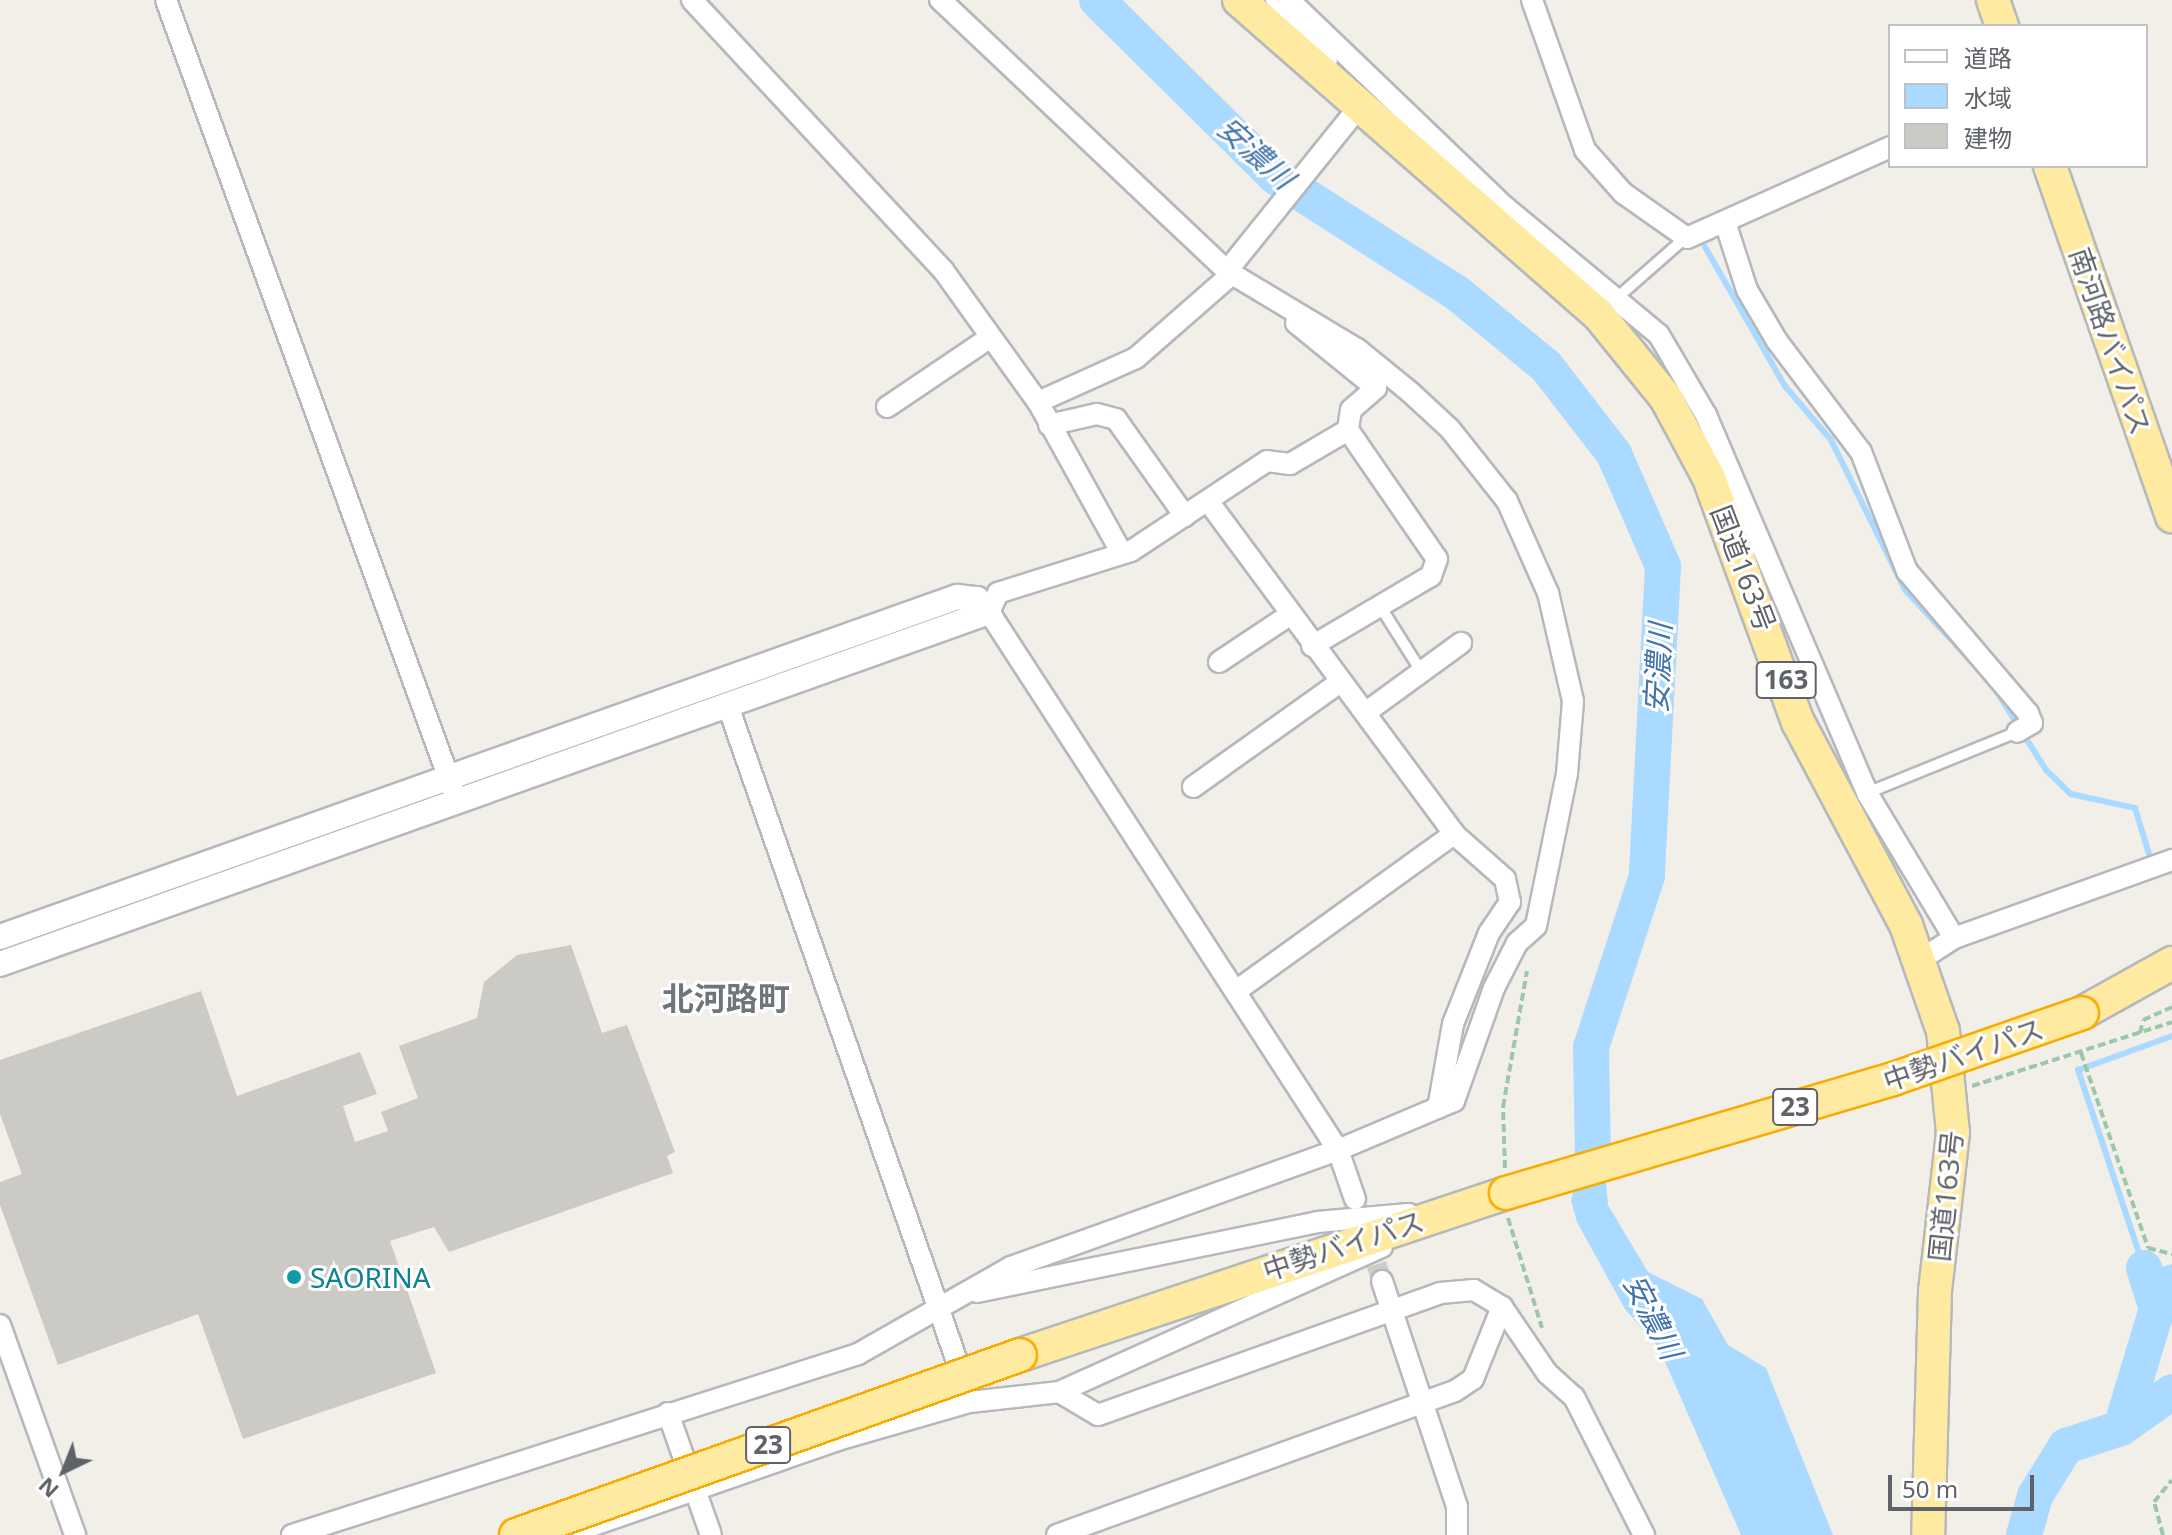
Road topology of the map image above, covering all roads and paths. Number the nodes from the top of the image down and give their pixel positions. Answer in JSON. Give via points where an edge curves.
{"nodes":[{"id":1,"x":166,"y":0,"type":"edge"},
{"id":2,"x":692,"y":0,"type":"edge"},
{"id":3,"x":940,"y":0,"type":"edge"},
{"id":4,"x":1239,"y":0,"type":"edge"},
{"id":5,"x":1271,"y":0,"type":"edge"},
{"id":6,"x":1289,"y":0,"type":"edge"},
{"id":7,"x":1532,"y":0,"type":"edge"},
{"id":8,"x":1993,"y":0,"type":"edge"},
{"id":9,"x":2001,"y":24,"type":"edge"},
{"id":10,"x":1361,"y":119,"type":"junction"},
{"id":11,"x":1888,"y":148,"type":"edge"},
{"id":12,"x":2051,"y":168,"type":"edge"},
{"id":13,"x":1726,"y":225,"type":"junction"},
{"id":14,"x":1687,"y":238,"type":"junction"},
{"id":15,"x":1230,"y":270,"type":"junction"},
{"id":16,"x":1262,"y":295,"type":"junction"},
{"id":17,"x":1619,"y":296,"type":"junction"},
{"id":18,"x":988,"y":339,"type":"junction"},
{"id":19,"x":1038,"y":402,"type":"junction"},
{"id":20,"x":887,"y":407,"type":"dead end"},
{"id":21,"x":1049,"y":425,"type":"junction"},
{"id":22,"x":1348,"y":430,"type":"junction"},
{"id":23,"x":1208,"y":501,"type":"junction"},
{"id":24,"x":1185,"y":516,"type":"junction"},
{"id":25,"x":2172,"y":516,"type":"edge"},
{"id":26,"x":1120,"y":550,"type":"junction"},
{"id":27,"x":1380,"y":606,"type":"junction"},
{"id":28,"x":989,"y":612,"type":"junction"},
{"id":29,"x":1288,"y":616,"type":"junction"},
{"id":30,"x":1461,"y":643,"type":"dead end"},
{"id":31,"x":1312,"y":646,"type":"junction"},
{"id":32,"x":1219,"y":662,"type":"dead end"},
{"id":33,"x":1421,"y":671,"type":"junction"},
{"id":34,"x":1340,"y":682,"type":"junction"},
{"id":35,"x":728,"y":706,"type":"junction"},
{"id":36,"x":1365,"y":713,"type":"junction"},
{"id":37,"x":2024,"y":728,"type":"joint"},
{"id":38,"x":1193,"y":787,"type":"dead end"},
{"id":39,"x":453,"y":790,"type":"junction"},
{"id":40,"x":1867,"y":793,"type":"junction"},
{"id":41,"x":1454,"y":834,"type":"junction"},
{"id":42,"x":2172,"y":860,"type":"edge"},
{"id":43,"x":1536,"y":926,"type":"junction"},
{"id":44,"x":0,"y":937,"type":"edge"},
{"id":45,"x":1954,"y":938,"type":"junction"},
{"id":46,"x":1920,"y":960,"type":"junction"},
{"id":47,"x":2172,"y":963,"type":"edge"},
{"id":48,"x":0,"y":964,"type":"edge"},
{"id":49,"x":1236,"y":991,"type":"junction"},
{"id":50,"x":2172,"y":1007,"type":"edge"},
{"id":51,"x":2172,"y":1022,"type":"edge"},
{"id":52,"x":2140,"y":1033,"type":"junction"},
{"id":53,"x":2081,"y":1054,"type":"junction"},
{"id":54,"x":1954,"y":1091,"type":"junction"},
{"id":55,"x":1438,"y":1108,"type":"junction"},
{"id":56,"x":1338,"y":1150,"type":"junction"},
{"id":57,"x":1506,"y":1193,"type":"junction"},
{"id":58,"x":1355,"y":1199,"type":"dead end"},
{"id":59,"x":1449,"y":1211,"type":"junction"},
{"id":60,"x":2172,"y":1254,"type":"edge"},
{"id":61,"x":1382,"y":1281,"type":"tunnel mouth"},
{"id":62,"x":968,"y":1293,"type":"junction"},
{"id":63,"x":943,"y":1304,"type":"junction"},
{"id":64,"x":1502,"y":1307,"type":"junction"},
{"id":65,"x":1392,"y":1311,"type":"junction"},
{"id":66,"x":0,"y":1325,"type":"edge"},
{"id":67,"x":1550,"y":1344,"type":"dead end"},
{"id":68,"x":1059,"y":1392,"type":"junction"},
{"id":69,"x":970,"y":1402,"type":"junction"},
{"id":70,"x":1423,"y":1403,"type":"junction"},
{"id":71,"x":668,"y":1413,"type":"junction"},
{"id":72,"x":2172,"y":1480,"type":"edge"},
{"id":73,"x":695,"y":1490,"type":"junction"},
{"id":74,"x":75,"y":1535,"type":"edge"},
{"id":75,"x":292,"y":1535,"type":"edge"},
{"id":76,"x":516,"y":1535,"type":"edge"},
{"id":77,"x":565,"y":1535,"type":"edge"},
{"id":78,"x":711,"y":1535,"type":"edge"},
{"id":79,"x":1057,"y":1535,"type":"edge"},
{"id":80,"x":1457,"y":1535,"type":"edge"},
{"id":81,"x":1644,"y":1535,"type":"edge"},
{"id":82,"x":1928,"y":1535,"type":"edge"},
{"id":83,"x":2163,"y":1535,"type":"edge"}],
"edges":[{"from":1,"to":39,"type":"street"},
{"from":2,"to":18,"type":"street","via":[[943,270]]},
{"from":3,"to":15,"type":"street"},
{"from":4,"to":10,"type":"highway","name":"国道163号","number":"163"},
{"from":5,"to":10,"type":"lane","via":[[1386,116]]},
{"from":6,"to":17,"type":"street","via":[[1505,207]]},
{"from":7,"to":14,"type":"street","via":[[1585,150],[1623,193]]},
{"from":8,"to":9,"type":"highway"},
{"from":10,"to":15,"type":"street"},
{"from":10,"to":46,"type":"highway","name":"国道163号","number":"163","via":[[1598,314],[1666,398],[1709,478],[1814,758]]},
{"from":11,"to":13,"type":"street"},
{"from":12,"to":25,"type":"highway","name":"南河路バイパス"},
{"from":13,"to":14,"type":"street"},
{"from":13,"to":37,"type":"street","via":[[1738,268],[1769,328],[1861,452],[1907,571]]},
{"from":14,"to":17,"type":"lane"},
{"from":15,"to":16,"type":"street"},
{"from":15,"to":19,"type":"street","via":[[1196,313],[1136,358]]},
{"from":16,"to":22,"type":"street","via":[[1376,388],[1351,410]]},
{"from":16,"to":43,"type":"street","via":[[1357,349],[1450,429],[1499,490],[1532,550],[1568,663],[1573,719]]},
{"from":17,"to":40,"type":"street","via":[[1659,335],[1706,415]]},
{"from":18,"to":19,"type":"street"},
{"from":18,"to":20,"type":"street"},
{"from":19,"to":21,"type":"street"},
{"from":21,"to":24,"type":"street","via":[[1097,414],[1116,419]]},
{"from":21,"to":26,"type":"street"},
{"from":22,"to":23,"type":"street","via":[[1290,464],[1267,461]]},
{"from":22,"to":27,"type":"street","via":[[1437,559],[1431,576]]},
{"from":23,"to":24,"type":"street"},
{"from":23,"to":29,"type":"street"},
{"from":24,"to":26,"type":"street","via":[[1131,551]]},
{"from":26,"to":28,"type":"street","via":[[998,593]]},
{"from":27,"to":31,"type":"street"},
{"from":27,"to":33,"type":"lane"},
{"from":28,"to":35,"type":"street"},
{"from":28,"to":39,"type":"street","via":[[977,599],[957,597]]},
{"from":28,"to":49,"type":"street"},
{"from":29,"to":31,"type":"street"},
{"from":29,"to":32,"type":"street"},
{"from":30,"to":33,"type":"street"},
{"from":31,"to":34,"type":"street"},
{"from":33,"to":36,"type":"street"},
{"from":34,"to":36,"type":"street"},
{"from":34,"to":38,"type":"street"},
{"from":35,"to":39,"type":"street"},
{"from":35,"to":63,"type":"street"},
{"from":36,"to":41,"type":"street"},
{"from":37,"to":40,"type":"lane"},
{"from":39,"to":44,"type":"street"},
{"from":39,"to":48,"type":"street"},
{"from":40,"to":45,"type":"street"},
{"from":41,"to":49,"type":"street"},
{"from":41,"to":55,"type":"street","via":[[1505,879],[1510,902],[1489,933],[1457,1014]]},
{"from":42,"to":45,"type":"street"},
{"from":43,"to":55,"type":"street","via":[[1517,943],[1494,988],[1454,1101]]},
{"from":43,"to":57,"type":"path","via":[[1509,1050]]},
{"from":45,"to":46,"type":"street"},
{"from":46,"to":54,"type":"highway","name":"国道163号","number":"163"},
{"from":47,"to":57,"type":"highway","name":"中勢バイパス","number":"23","bridge":true,"via":[[2082,1013],[1893,1079]]},
{"from":49,"to":56,"type":"street"},
{"from":50,"to":52,"type":"path","via":[[2143,1020]]},
{"from":51,"to":52,"type":"path"},
{"from":52,"to":53,"type":"path"},
{"from":53,"to":54,"type":"path"},
{"from":53,"to":60,"type":"path","via":[[2148,1248]]},
{"from":54,"to":82,"type":"highway","name":"国道163号","number":"163","via":[[1935,1291]]},
{"from":55,"to":56,"type":"street"},
{"from":56,"to":58,"type":"street"},
{"from":56,"to":62,"type":"street","via":[[1011,1267]]},
{"from":57,"to":59,"type":"highway","name":"中勢バイパス","number":"23"},
{"from":57,"to":67,"type":"path"},
{"from":59,"to":62,"type":"street","via":[[1317,1222]]},
{"from":59,"to":68,"type":"street","via":[[1320,1279]]},
{"from":59,"to":76,"type":"highway","name":"中勢バイパス","number":"23","bridge":true,"via":[[1020,1355]]},
{"from":61,"to":65,"type":"street"},
{"from":62,"to":63,"type":"street"},
{"from":63,"to":69,"type":"street"},
{"from":63,"to":71,"type":"street","via":[[858,1354]]},
{"from":64,"to":65,"type":"street","via":[[1474,1290]]},
{"from":64,"to":70,"type":"street","via":[[1473,1379]]},
{"from":64,"to":81,"type":"street","via":[[1547,1373],[1574,1397]]},
{"from":65,"to":68,"type":"street","via":[[1098,1415]]},
{"from":65,"to":70,"type":"street"},
{"from":66,"to":74,"type":"street"},
{"from":68,"to":69,"type":"street"},
{"from":69,"to":73,"type":"street"},
{"from":70,"to":79,"type":"street"},
{"from":70,"to":80,"type":"street","via":[[1457,1506]]},
{"from":71,"to":73,"type":"street"},
{"from":71,"to":75,"type":"street"},
{"from":72,"to":83,"type":"path","via":[[2154,1502]]},
{"from":73,"to":77,"type":"street"},
{"from":73,"to":78,"type":"street"}]}
